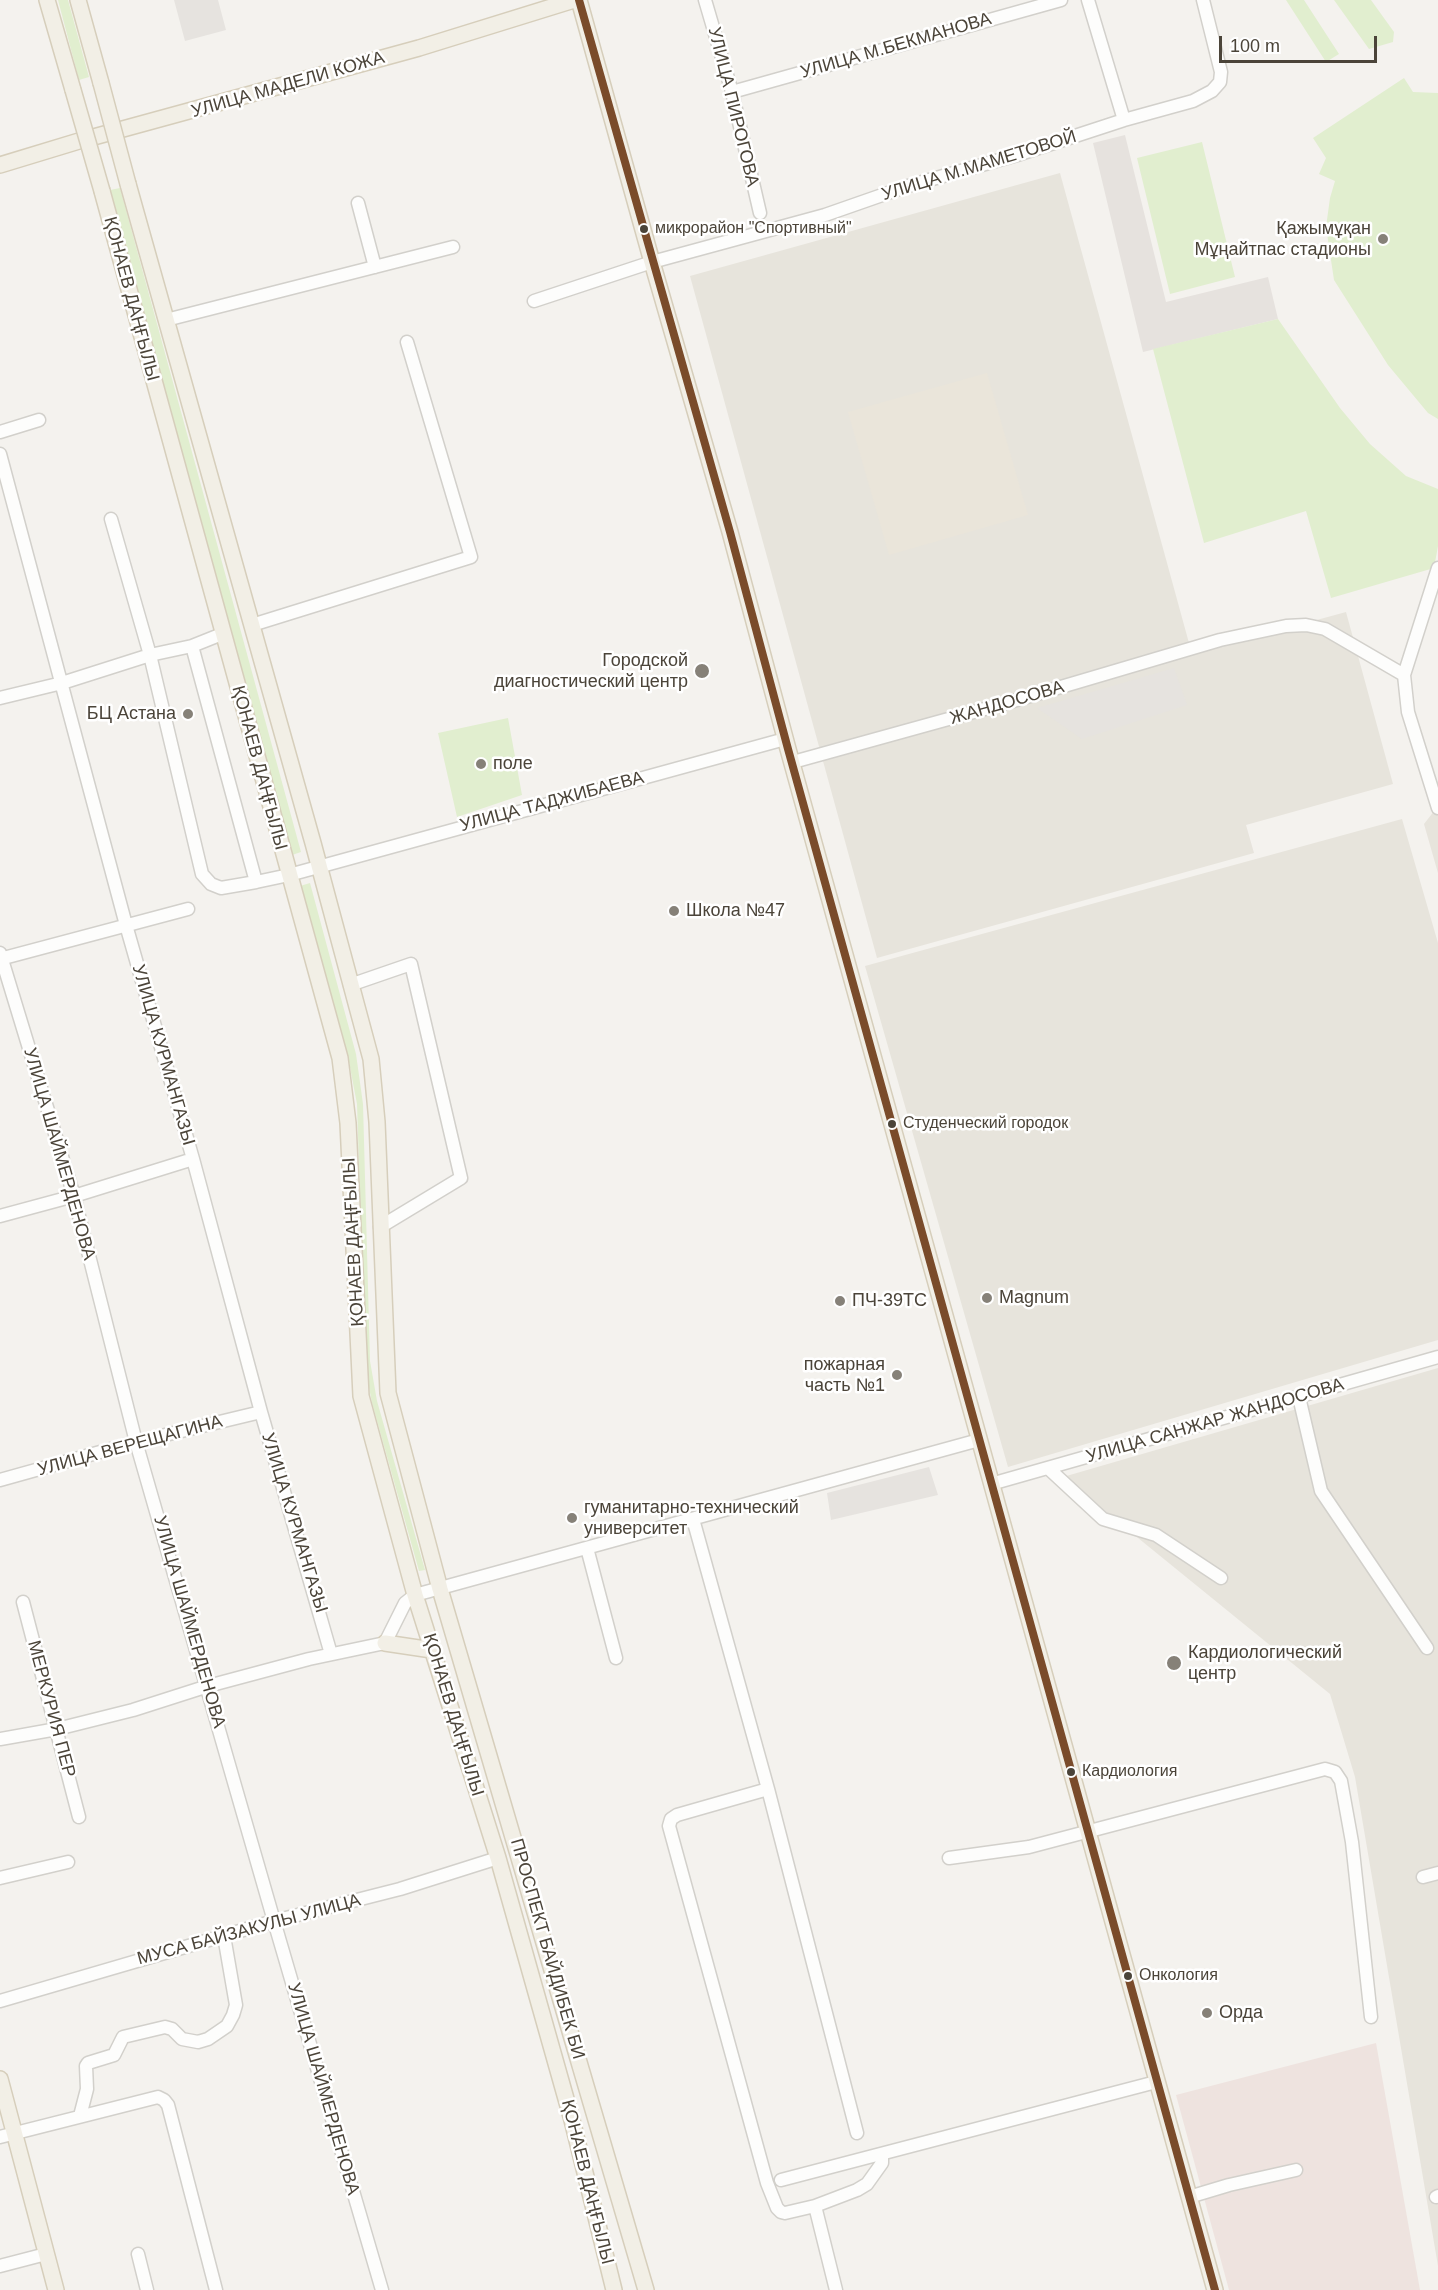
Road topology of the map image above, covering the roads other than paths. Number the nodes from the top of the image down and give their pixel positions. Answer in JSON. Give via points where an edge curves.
{"nodes":[{"id":1,"x":48,"y":0,"type":"edge"},
{"id":2,"x":78,"y":0,"type":"edge"},
{"id":3,"x":574,"y":0,"type":"edge"},
{"id":4,"x":579,"y":0,"type":"edge"},
{"id":5,"x":705,"y":0,"type":"edge"},
{"id":6,"x":1061,"y":0,"type":"edge"},
{"id":7,"x":1088,"y":0,"type":"edge"},
{"id":8,"x":1203,"y":0,"type":"edge"},
{"id":9,"x":732,"y":92,"type":"junction"},
{"id":10,"x":1124,"y":120,"type":"junction"},
{"id":11,"x":0,"y":165,"type":"edge"},
{"id":12,"x":358,"y":203,"type":"dead end"},
{"id":13,"x":760,"y":213,"type":"dead end"},
{"id":14,"x":453,"y":247,"type":"dead end"},
{"id":15,"x":652,"y":262,"type":"junction"},
{"id":16,"x":375,"y":267,"type":"junction"},
{"id":17,"x":534,"y":301,"type":"dead end"},
{"id":18,"x":166,"y":320,"type":"junction"},
{"id":19,"x":407,"y":342,"type":"dead end"},
{"id":20,"x":39,"y":420,"type":"dead end"},
{"id":21,"x":0,"y":432,"type":"edge"},
{"id":22,"x":0,"y":454,"type":"edge"},
{"id":23,"x":111,"y":519,"type":"dead end"},
{"id":24,"x":1438,"y":568,"type":"edge"},
{"id":25,"x":252,"y":625,"type":"junction"},
{"id":26,"x":222,"y":634,"type":"junction"},
{"id":27,"x":192,"y":646,"type":"junction"},
{"id":28,"x":150,"y":655,"type":"junction"},
{"id":29,"x":1404,"y":675,"type":"junction"},
{"id":30,"x":62,"y":683,"type":"junction"},
{"id":31,"x":0,"y":698,"type":"edge"},
{"id":32,"x":785,"y":739,"type":"junction"},
{"id":33,"x":793,"y":762,"type":"junction"},
{"id":34,"x":1438,"y":808,"type":"edge"},
{"id":35,"x":319,"y":865,"type":"junction"},
{"id":36,"x":289,"y":875,"type":"junction"},
{"id":37,"x":256,"y":882,"type":"junction"},
{"id":38,"x":188,"y":909,"type":"dead end"},
{"id":39,"x":126,"y":925,"type":"junction"},
{"id":40,"x":0,"y":956,"type":"edge"},
{"id":41,"x":350,"y":985,"type":"junction"},
{"id":42,"x":193,"y":1159,"type":"junction"},
{"id":43,"x":74,"y":1196,"type":"junction"},
{"id":44,"x":0,"y":1216,"type":"edge"},
{"id":45,"x":380,"y":1227,"type":"junction"},
{"id":46,"x":1438,"y":1357,"type":"edge"},
{"id":47,"x":1299,"y":1397,"type":"junction"},
{"id":48,"x":261,"y":1412,"type":"junction"},
{"id":49,"x":979,"y":1440,"type":"junction"},
{"id":50,"x":136,"y":1442,"type":"junction"},
{"id":51,"x":1048,"y":1468,"type":"junction"},
{"id":52,"x":0,"y":1480,"type":"edge"},
{"id":53,"x":991,"y":1484,"type":"junction"},
{"id":54,"x":693,"y":1519,"type":"junction"},
{"id":55,"x":587,"y":1548,"type":"junction"},
{"id":56,"x":1221,"y":1578,"type":"dead end"},
{"id":57,"x":440,"y":1588,"type":"junction"},
{"id":58,"x":415,"y":1595,"type":"junction"},
{"id":59,"x":22,"y":1602,"type":"dead end"},
{"id":60,"x":445,"y":1608,"type":"joint"},
{"id":61,"x":385,"y":1643,"type":"junction"},
{"id":62,"x":1427,"y":1648,"type":"dead end"},
{"id":63,"x":432,"y":1650,"type":"junction"},
{"id":64,"x":331,"y":1654,"type":"junction"},
{"id":65,"x":616,"y":1658,"type":"dead end"},
{"id":66,"x":208,"y":1686,"type":"junction"},
{"id":67,"x":57,"y":1729,"type":"junction"},
{"id":68,"x":0,"y":1739,"type":"edge"},
{"id":69,"x":768,"y":1790,"type":"junction"},
{"id":70,"x":79,"y":1817,"type":"dead end"},
{"id":71,"x":1088,"y":1832,"type":"junction"},
{"id":72,"x":498,"y":1857,"type":"junction"},
{"id":73,"x":949,"y":1858,"type":"dead end"},
{"id":74,"x":68,"y":1862,"type":"dead end"},
{"id":75,"x":1438,"y":1873,"type":"edge"},
{"id":76,"x":1423,"y":1877,"type":"dead end"},
{"id":77,"x":0,"y":1878,"type":"edge"},
{"id":78,"x":274,"y":1922,"type":"junction"},
{"id":79,"x":224,"y":1936,"type":"junction"},
{"id":80,"x":0,"y":2001,"type":"edge"},
{"id":81,"x":1371,"y":2017,"type":"dead end"},
{"id":82,"x":0,"y":2079,"type":"edge"},
{"id":83,"x":1156,"y":2082,"type":"junction"},
{"id":84,"x":80,"y":2116,"type":"junction"},
{"id":85,"x":856,"y":2133,"type":"dead end"},
{"id":86,"x":7,"y":2135,"type":"edge"},
{"id":87,"x":882,"y":2159,"type":"junction"},
{"id":88,"x":1296,"y":2170,"type":"dead end"},
{"id":89,"x":781,"y":2180,"type":"dead end"},
{"id":90,"x":1189,"y":2197,"type":"junction"},
{"id":91,"x":815,"y":2206,"type":"junction"},
{"id":92,"x":46,"y":2254,"type":"junction"},
{"id":93,"x":138,"y":2254,"type":"dead end"},
{"id":94,"x":0,"y":2266,"type":"edge"},
{"id":95,"x":56,"y":2290,"type":"edge"},
{"id":96,"x":147,"y":2290,"type":"edge"},
{"id":97,"x":216,"y":2290,"type":"edge"},
{"id":98,"x":382,"y":2290,"type":"edge"},
{"id":99,"x":614,"y":2290,"type":"edge"},
{"id":100,"x":646,"y":2290,"type":"edge"},
{"id":101,"x":836,"y":2290,"type":"edge"},
{"id":102,"x":1215,"y":2290,"type":"edge"}],
"edges":[{"from":1,"to":26,"type":"main road","name":"ҚОНАЕВ ДАҢҒЫЛЫ","bridge":true},
{"from":2,"to":18,"type":"main road","name":"ҚОНАЕВ ДАҢҒЫЛЫ","bridge":true},
{"from":3,"to":11,"type":"main road","name":"УЛИЦА МАДЕЛИ КОЖА","via":[[419,48]]},
{"from":4,"to":15,"type":"main road"},
{"from":5,"to":9,"type":"street","name":"УЛИЦА ПИРОГОВА"},
{"from":6,"to":9,"type":"street","name":"УЛИЦА М.БЕКМАНОВА"},
{"from":7,"to":10,"type":"street"},
{"from":8,"to":10,"type":"street","name":"УЛИЦА М.МАМЕТОВОЙ","via":[[1221,72],[1220,82],[1193,101]]},
{"from":9,"to":13,"type":"street","name":"УЛИЦА ПИРОГОВА"},
{"from":10,"to":15,"type":"street","name":"УЛИЦА М.МАМЕТОВОЙ","via":[[825,215]]},
{"from":12,"to":16,"type":"street"},
{"from":14,"to":16,"type":"street"},
{"from":15,"to":17,"type":"street","name":"УЛИЦА М.МАМЕТОВОЙ"},
{"from":15,"to":32,"type":"main road"},
{"from":16,"to":18,"type":"street"},
{"from":18,"to":25,"type":"main road","name":"ҚОНАЕВ ДАҢҒЫЛЫ"},
{"from":19,"to":25,"type":"street","via":[[471,557]]},
{"from":20,"to":21,"type":"street"},
{"from":22,"to":30,"type":"street","name":"УЛИЦА КУРМАНГАЗЫ"},
{"from":23,"to":28,"type":"street","name":"УЛИЦА ТАДЖИБАЕВА"},
{"from":24,"to":29,"type":"street"},
{"from":25,"to":35,"type":"main road","name":"ҚОНАЕВ ДАҢҒЫЛЫ"},
{"from":26,"to":27,"type":"street"},
{"from":26,"to":36,"type":"main road","name":"ҚОНАЕВ ДАҢҒЫЛЫ"},
{"from":27,"to":28,"type":"street"},
{"from":27,"to":37,"type":"street"},
{"from":28,"to":30,"type":"street"},
{"from":28,"to":37,"type":"street","name":"УЛИЦА ТАДЖИБАЕВА","via":[[202,874],[221,888]]},
{"from":29,"to":33,"type":"street","name":"ЖАНДОСОВА","via":[[1325,628],[1286,626],[1220,640]]},
{"from":29,"to":34,"type":"street","via":[[1408,712]]},
{"from":30,"to":31,"type":"street"},
{"from":30,"to":39,"type":"street","name":"УЛИЦА КУРМАНГАЗЫ"},
{"from":32,"to":33,"type":"main road"},
{"from":32,"to":35,"type":"street","name":"УЛИЦА ТАДЖИБАЕВА"},
{"from":33,"to":49,"type":"main road"},
{"from":35,"to":36,"type":"street","name":"УЛИЦА ТАДЖИБАЕВА"},
{"from":35,"to":41,"type":"main road","name":"ҚОНАЕВ ДАҢҒЫЛЫ"},
{"from":36,"to":37,"type":"street","name":"УЛИЦА ТАДЖИБАЕВА"},
{"from":36,"to":58,"type":"main road","name":"ҚОНАЕВ ДАҢҒЫЛЫ","via":[[340,1058],[348,1123],[361,1396]]},
{"from":38,"to":39,"type":"street"},
{"from":39,"to":40,"type":"street"},
{"from":39,"to":42,"type":"street","name":"УЛИЦА КУРМАНГАЗЫ"},
{"from":40,"to":43,"type":"street","name":"УЛИЦА ШАЙМЕРДЕНОВА"},
{"from":41,"to":45,"type":"main road","name":"ҚОНАЕВ ДАҢҒЫЛЫ","via":[[371,1059]]},
{"from":41,"to":45,"type":"street","via":[[411,964],[461,1178]]},
{"from":42,"to":43,"type":"street"},
{"from":42,"to":48,"type":"street","name":"УЛИЦА КУРМАНГАЗЫ"},
{"from":43,"to":44,"type":"street"},
{"from":43,"to":50,"type":"street","name":"УЛИЦА ШАЙМЕРДЕНОВА"},
{"from":45,"to":57,"type":"main road","name":"ҚОНАЕВ ДАҢҒЫЛЫ","via":[[388,1393]]},
{"from":46,"to":47,"type":"street","name":"УЛИЦА САНЖАР ЖАНДОСОВА"},
{"from":47,"to":51,"type":"street","name":"УЛИЦА САНЖАР ЖАНДОСОВА"},
{"from":47,"to":62,"type":"street","via":[[1321,1491]]},
{"from":48,"to":50,"type":"street","name":"УЛИЦА ВЕРЕЩАГИНА"},
{"from":48,"to":64,"type":"street","name":"УЛИЦА КУРМАНГАЗЫ"},
{"from":49,"to":53,"type":"main road"},
{"from":49,"to":54,"type":"street"},
{"from":50,"to":52,"type":"street","name":"УЛИЦА ВЕРЕЩАГИНА"},
{"from":50,"to":66,"type":"street","name":"УЛИЦА ШАЙМЕРДЕНОВА"},
{"from":51,"to":53,"type":"street","name":"УЛИЦА САНЖАР ЖАНДОСОВА"},
{"from":51,"to":56,"type":"street","via":[[1103,1519],[1156,1534]]},
{"from":53,"to":71,"type":"main road"},
{"from":54,"to":55,"type":"street"},
{"from":54,"to":69,"type":"street"},
{"from":55,"to":57,"type":"street"},
{"from":55,"to":65,"type":"street"},
{"from":57,"to":58,"type":"street"},
{"from":57,"to":60,"type":"main road","name":"ҚОНАЕВ ДАҢҒЫЛЫ"},
{"from":58,"to":61,"type":"street","via":[[405,1603]]},
{"from":58,"to":63,"type":"main road","name":"ҚОНАЕВ ДАҢҒЫЛЫ"},
{"from":59,"to":67,"type":"street","name":"МЕРКУРИЯ ПЕР"},
{"from":60,"to":100,"type":"main road","name":"ПРОСПЕКТ БАЙДИБЕК БИ"},
{"from":61,"to":63,"type":"main road"},
{"from":61,"to":64,"type":"street"},
{"from":63,"to":72,"type":"main road","name":"ҚОНАЕВ ДАҢҒЫЛЫ"},
{"from":64,"to":66,"type":"street"},
{"from":66,"to":67,"type":"street"},
{"from":66,"to":78,"type":"street","name":"УЛИЦА ШАЙМЕРДЕНОВА"},
{"from":67,"to":68,"type":"street"},
{"from":67,"to":70,"type":"street","name":"МЕРКУРИЯ ПЕР"},
{"from":69,"to":85,"type":"street"},
{"from":69,"to":91,"type":"street","via":[[677,1815],[669,1826],[767,2183],[781,2212]]},
{"from":71,"to":73,"type":"street","via":[[1029,1847]]},
{"from":71,"to":81,"type":"street","via":[[1325,1769],[1335,1772],[1341,1781],[1352,1842]]},
{"from":71,"to":83,"type":"main road"},
{"from":72,"to":78,"type":"street","name":"МУСА БАЙЗАКУЛЫ УЛИЦА","via":[[400,1889]]},
{"from":72,"to":99,"type":"main road","name":"ҚОНАЕВ ДАҢҒЫЛЫ","via":[[572,2120]]},
{"from":74,"to":77,"type":"street"},
{"from":75,"to":76,"type":"street"},
{"from":78,"to":79,"type":"street","name":"МУСА БАЙЗАКУЛЫ УЛИЦА"},
{"from":78,"to":98,"type":"street","name":"УЛИЦА ШАЙМЕРДЕНОВА"},
{"from":79,"to":80,"type":"street","name":"МУСА БАЙЗАКУЛЫ УЛИЦА"},
{"from":79,"to":84,"type":"street","via":[[236,2005],[227,2026],[198,2042],[182,2039],[165,2027],[123,2037],[114,2055],[86,2066],[87,2089]]},
{"from":82,"to":86,"type":"main road"},
{"from":83,"to":87,"type":"street"},
{"from":83,"to":90,"type":"main road"},
{"from":84,"to":86,"type":"street"},
{"from":84,"to":97,"type":"street","via":[[158,2097],[168,2105]]},
{"from":86,"to":92,"type":"main road"},
{"from":87,"to":89,"type":"street"},
{"from":87,"to":91,"type":"street","via":[[871,2179],[858,2190]]},
{"from":88,"to":90,"type":"street"},
{"from":90,"to":102,"type":"main road"},
{"from":91,"to":101,"type":"street"},
{"from":92,"to":94,"type":"street"},
{"from":92,"to":95,"type":"main road"},
{"from":93,"to":96,"type":"street"}]}
